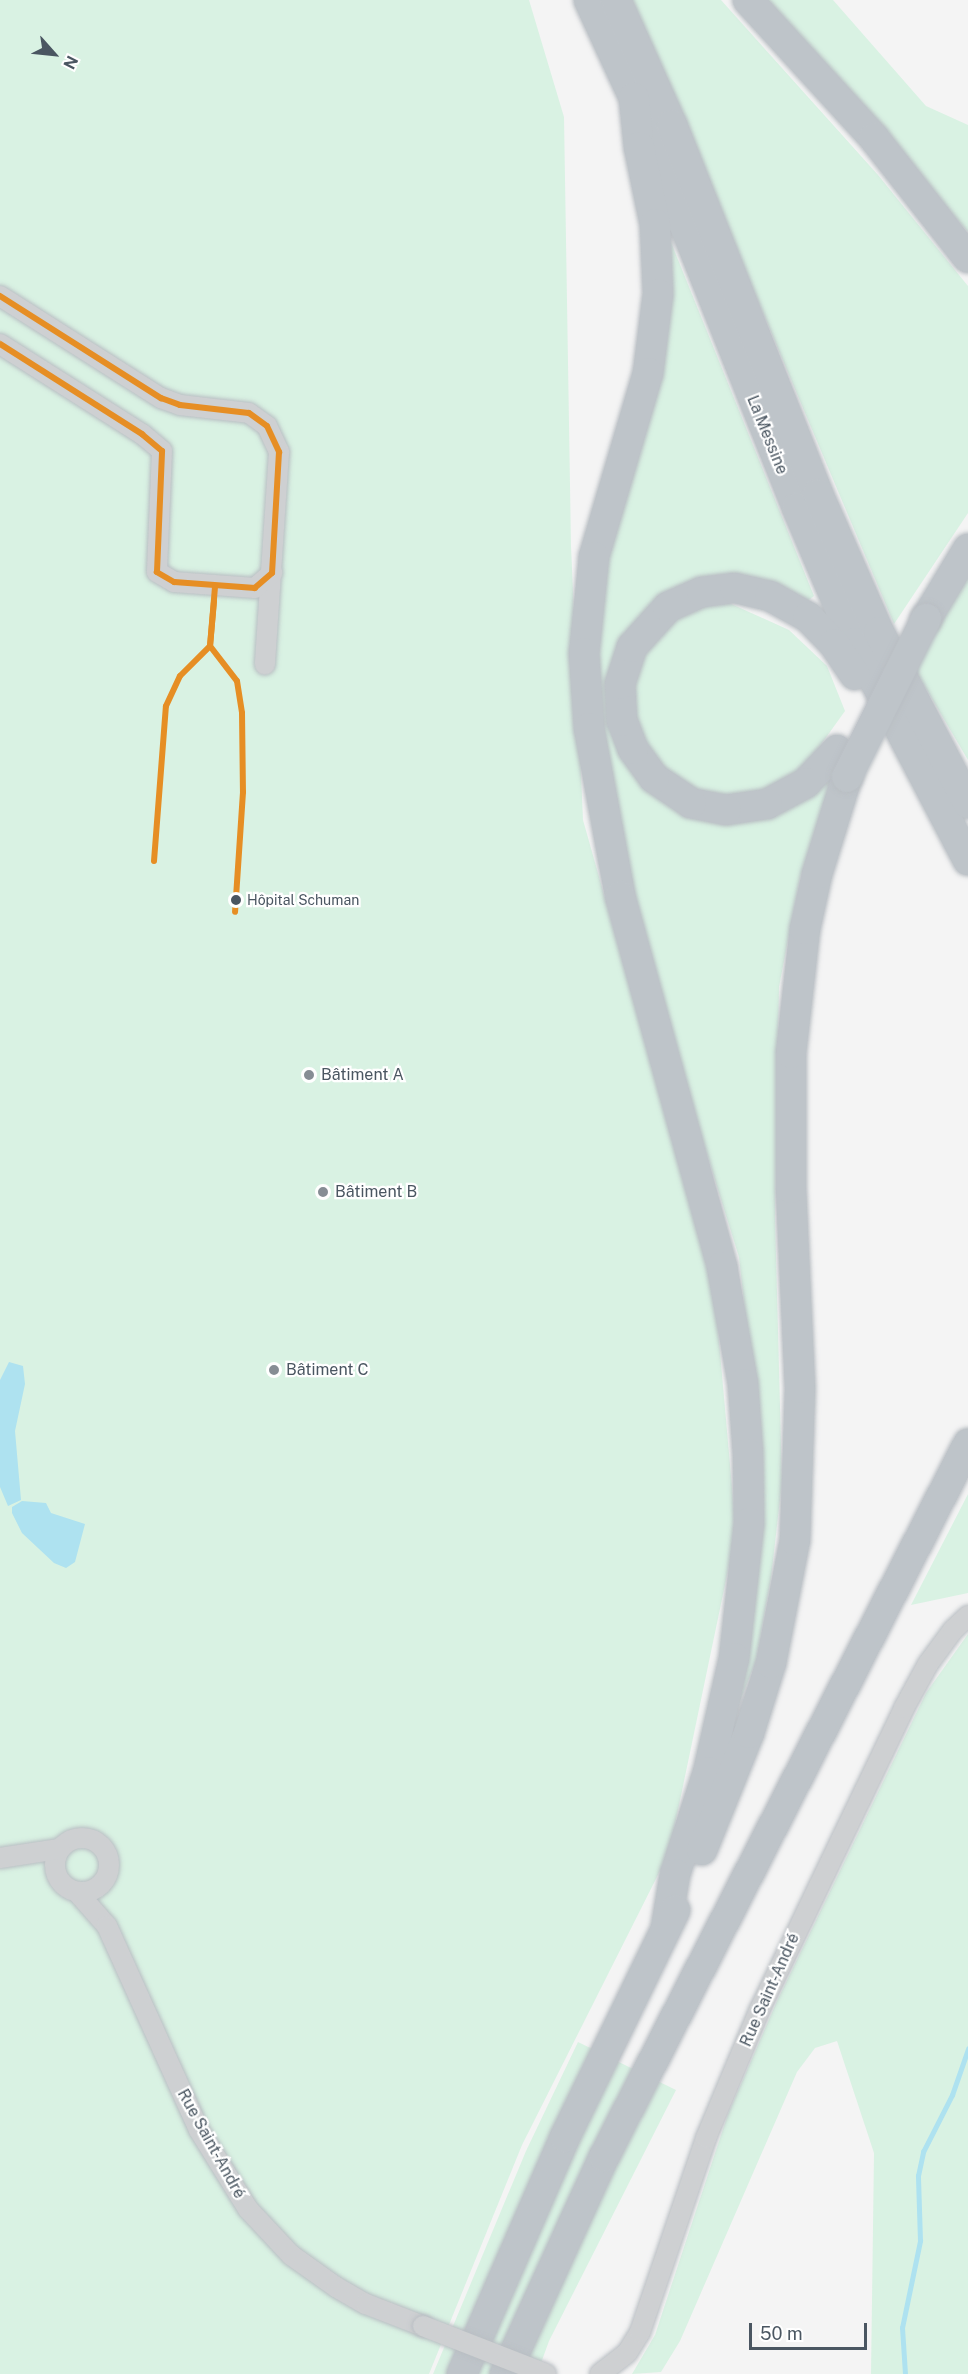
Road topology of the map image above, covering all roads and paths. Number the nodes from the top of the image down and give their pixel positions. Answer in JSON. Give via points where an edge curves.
{"nodes":[{"id":1,"x":589,"y":0,"type":"edge"},
{"id":2,"x":616,"y":0,"type":"edge"},
{"id":3,"x":748,"y":0,"type":"edge"},
{"id":4,"x":634,"y":98,"type":"junction"},
{"id":5,"x":968,"y":258,"type":"edge"},
{"id":6,"x":0,"y":296,"type":"edge"},
{"id":7,"x":0,"y":344,"type":"edge"},
{"id":8,"x":968,"y":544,"type":"edge"},
{"id":9,"x":968,"y":549,"type":"edge"},
{"id":10,"x":272,"y":573,"type":"junction"},
{"id":11,"x":924,"y":613,"type":"junction"},
{"id":12,"x":265,"y":664,"type":"dead end"},
{"id":13,"x":842,"y":764,"type":"junction"},
{"id":14,"x":968,"y":802,"type":"edge"},
{"id":15,"x":964,"y":855,"type":"edge"},
{"id":16,"x":968,"y":1444,"type":"edge"},
{"id":17,"x":968,"y":1616,"type":"edge"},
{"id":18,"x":59,"y":1849,"type":"junction"},
{"id":19,"x":2,"y":1858,"type":"edge"},
{"id":20,"x":56,"y":1875,"type":"junction"},
{"id":21,"x":106,"y":1879,"type":"junction"},
{"id":22,"x":77,"y":1892,"type":"junction"},
{"id":23,"x":107,"y":1926,"type":"junction"},
{"id":24,"x":666,"y":1928,"type":"junction"},
{"id":25,"x":462,"y":2374,"type":"edge"},
{"id":26,"x":504,"y":2374,"type":"edge"},
{"id":27,"x":546,"y":2374,"type":"edge"},
{"id":28,"x":600,"y":2374,"type":"edge"}],
"edges":[{"from":1,"to":4,"type":"highway","name":"La Messine"},
{"from":2,"to":14,"type":"highway","name":"La Messine","via":[[672,125],[818,494],[879,632]]},
{"from":3,"to":5,"type":"highway","via":[[874,138]]},
{"from":4,"to":15,"type":"highway","name":"La Messine","via":[[855,643]]},
{"from":4,"to":24,"type":"highway","via":[[639,147],[655,224],[657,314],[638,415],[594,557],[584,653],[589,728],[620,896],[722,1267],[743,1384],[749,1523],[734,1658],[708,1772],[675,1874]]},
{"from":6,"to":10,"type":"street","via":[[162,398],[180,405],[249,413],[267,426],[279,452]]},
{"from":7,"to":10,"type":"street","via":[[142,434],[162,451],[157,572],[174,582],[255,588]]},
{"from":8,"to":11,"type":"highway"},
{"from":9,"to":11,"type":"highway"},
{"from":10,"to":12,"type":"street"},
{"from":11,"to":13,"type":"highway","bridge":true},
{"from":13,"to":15,"type":"highway","via":[[767,804],[726,810],[692,804],[654,778],[626,736],[620,684],[632,647],[668,607],[702,592],[744,589],[790,605],[822,629],[847,661]]},
{"from":13,"to":24,"type":"highway","via":[[814,885],[791,1053],[791,1188],[800,1410],[796,1530],[786,1602],[749,1733]]},
{"from":16,"to":26,"type":"highway","via":[[604,2157]]},
{"from":17,"to":28,"type":"street","name":"Rue Saint-André","via":[[952,1629],[904,1708],[759,2011],[706,2138],[640,2332],[627,2353]]},
{"from":18,"to":19,"type":"street"},
{"from":18,"to":20,"type":"street","via":[[54,1866]]},
{"from":18,"to":21,"type":"street","via":[[76,1838],[97,1842],[108,1858]]},
{"from":19,"to":20,"type":"street"},
{"from":20,"to":22,"type":"street","via":[[68,1889]]},
{"from":21,"to":22,"type":"street","via":[[93,1890]]},
{"from":21,"to":23,"type":"street","name":"Rue Saint-André"},
{"from":22,"to":23,"type":"street","name":"Rue Saint-André"},
{"from":23,"to":27,"type":"street","name":"Rue Saint-André","bridge":true,"via":[[199,2130],[248,2209],[275,2240],[336,2287],[366,2304]]},
{"from":24,"to":25,"type":"highway","via":[[566,2138]]}]}
